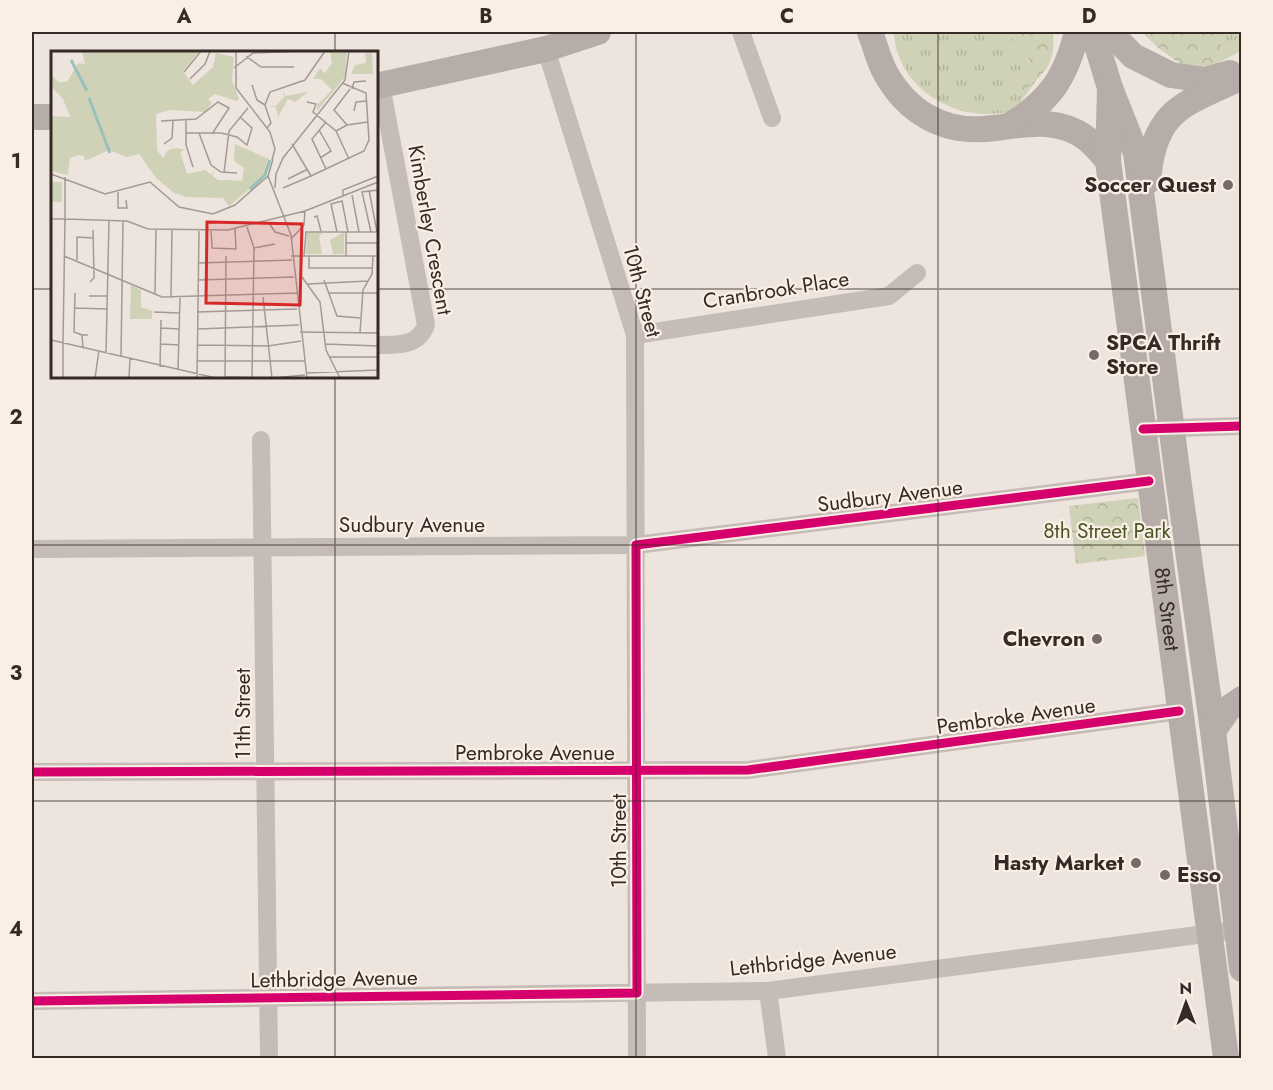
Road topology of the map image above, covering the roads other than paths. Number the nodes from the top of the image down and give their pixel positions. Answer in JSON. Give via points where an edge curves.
{"nodes":[{"id":1,"x":598,"y":32,"type":"edge"},
{"id":2,"x":741,"y":32,"type":"edge"},
{"id":3,"x":1077,"y":32,"type":"edge"},
{"id":4,"x":1093,"y":32,"type":"edge"},
{"id":5,"x":1110,"y":32,"type":"edge"},
{"id":6,"x":872,"y":34,"type":"edge"},
{"id":7,"x":546,"y":49,"type":"junction"},
{"id":8,"x":1242,"y":68,"type":"edge"},
{"id":9,"x":1242,"y":77,"type":"edge"},
{"id":10,"x":379,"y":86,"type":"edge"},
{"id":11,"x":1110,"y":88,"type":"junction"},
{"id":12,"x":32,"y":117,"type":"edge"},
{"id":13,"x":51,"y":117,"type":"edge"},
{"id":14,"x":772,"y":118,"type":"dead end"},
{"id":15,"x":1010,"y":125,"type":"junction"},
{"id":16,"x":1108,"y":161,"type":"junction"},
{"id":17,"x":1145,"y":217,"type":"junction"},
{"id":18,"x":917,"y":273,"type":"dead end"},
{"id":19,"x":634,"y":335,"type":"junction"},
{"id":20,"x":378,"y":345,"type":"edge"},
{"id":21,"x":1242,"y":426,"type":"edge"},
{"id":22,"x":1172,"y":427,"type":"junction"},
{"id":23,"x":1143,"y":429,"type":"junction"},
{"id":24,"x":261,"y":440,"type":"dead end"},
{"id":25,"x":1149,"y":482,"type":"junction"},
{"id":26,"x":636,"y":546,"type":"junction"},
{"id":27,"x":32,"y":549,"type":"edge"},
{"id":28,"x":263,"y":549,"type":"junction"},
{"id":29,"x":1242,"y":699,"type":"edge"},
{"id":30,"x":1179,"y":711,"type":"junction"},
{"id":31,"x":1213,"y":731,"type":"junction"},
{"id":32,"x":266,"y":770,"type":"junction"},
{"id":33,"x":636,"y":771,"type":"junction"},
{"id":34,"x":32,"y":772,"type":"edge"},
{"id":35,"x":1236,"y":930,"type":"junction"},
{"id":36,"x":1210,"y":933,"type":"junction"},
{"id":37,"x":1242,"y":969,"type":"edge"},
{"id":38,"x":768,"y":991,"type":"junction"},
{"id":39,"x":637,"y":993,"type":"junction"},
{"id":40,"x":269,"y":998,"type":"junction"},
{"id":41,"x":32,"y":1001,"type":"edge"},
{"id":42,"x":269,"y":1059,"type":"edge"},
{"id":43,"x":638,"y":1059,"type":"edge"},
{"id":44,"x":777,"y":1059,"type":"edge"},
{"id":45,"x":1226,"y":1059,"type":"edge"}],
"edges":[{"from":1,"to":7,"type":"main road"},
{"from":2,"to":14,"type":"street"},
{"from":3,"to":15,"type":"main road","via":[[1059,82],[1045,99]]},
{"from":4,"to":11,"type":"main road","name":"8th Street"},
{"from":5,"to":8,"type":"main road","via":[[1133,56],[1171,75],[1204,80]]},
{"from":6,"to":15,"type":"main road","via":[[885,73],[903,99],[923,116],[952,127],[982,129]]},
{"from":7,"to":10,"type":"main road"},
{"from":7,"to":19,"type":"street","name":"10th Street"},
{"from":9,"to":17,"type":"main road","via":[[1176,109],[1160,128],[1150,154]]},
{"from":10,"to":20,"type":"street","name":"Kimberley Crescent","via":[[426,325],[422,335],[413,341]]},
{"from":11,"to":16,"type":"main road","name":"8th Street"},
{"from":11,"to":17,"type":"main road","name":"8th Street","via":[[1136,153]]},
{"from":12,"to":13,"type":"main road"},
{"from":15,"to":16,"type":"main road","via":[[1057,125],[1074,130]]},
{"from":16,"to":23,"type":"main road","name":"8th Street"},
{"from":17,"to":22,"type":"main road","name":"8th Street"},
{"from":18,"to":19,"type":"street","name":"Cranbrook Place","via":[[889,296]]},
{"from":19,"to":26,"type":"street","name":"10th Street"},
{"from":21,"to":22,"type":"street"},
{"from":22,"to":23,"type":"street"},
{"from":22,"to":31,"type":"main road","name":"8th Street"},
{"from":23,"to":25,"type":"main road","name":"8th Street"},
{"from":24,"to":28,"type":"street","name":"11th Street"},
{"from":25,"to":26,"type":"street","name":"Sudbury Avenue"},
{"from":25,"to":30,"type":"main road","name":"8th Street"},
{"from":26,"to":28,"type":"street","name":"Sudbury Avenue"},
{"from":26,"to":33,"type":"street","name":"10th Street"},
{"from":27,"to":28,"type":"street","name":"Sudbury Avenue"},
{"from":28,"to":32,"type":"street","name":"11th Street"},
{"from":29,"to":31,"type":"main road","via":[[1228,708]]},
{"from":30,"to":33,"type":"street","name":"Pembroke Avenue","via":[[748,770]]},
{"from":30,"to":36,"type":"main road","name":"8th Street"},
{"from":31,"to":35,"type":"main road","name":"8th Street"},
{"from":32,"to":33,"type":"street","name":"Pembroke Avenue"},
{"from":32,"to":34,"type":"street","name":"Pembroke Avenue"},
{"from":32,"to":40,"type":"street","name":"11th Street"},
{"from":33,"to":39,"type":"street","name":"10th Street"},
{"from":35,"to":36,"type":"street","name":"Lethbridge Avenue"},
{"from":35,"to":37,"type":"main road","name":"8th Street"},
{"from":36,"to":38,"type":"street","name":"Lethbridge Avenue"},
{"from":36,"to":45,"type":"main road","name":"8th Street"},
{"from":38,"to":39,"type":"street","name":"Lethbridge Avenue"},
{"from":38,"to":44,"type":"street"},
{"from":39,"to":40,"type":"street","name":"Lethbridge Avenue"},
{"from":39,"to":43,"type":"street","name":"10th Street"},
{"from":40,"to":41,"type":"street","name":"Lethbridge Avenue"},
{"from":40,"to":42,"type":"street","name":"11th Street"}]}
